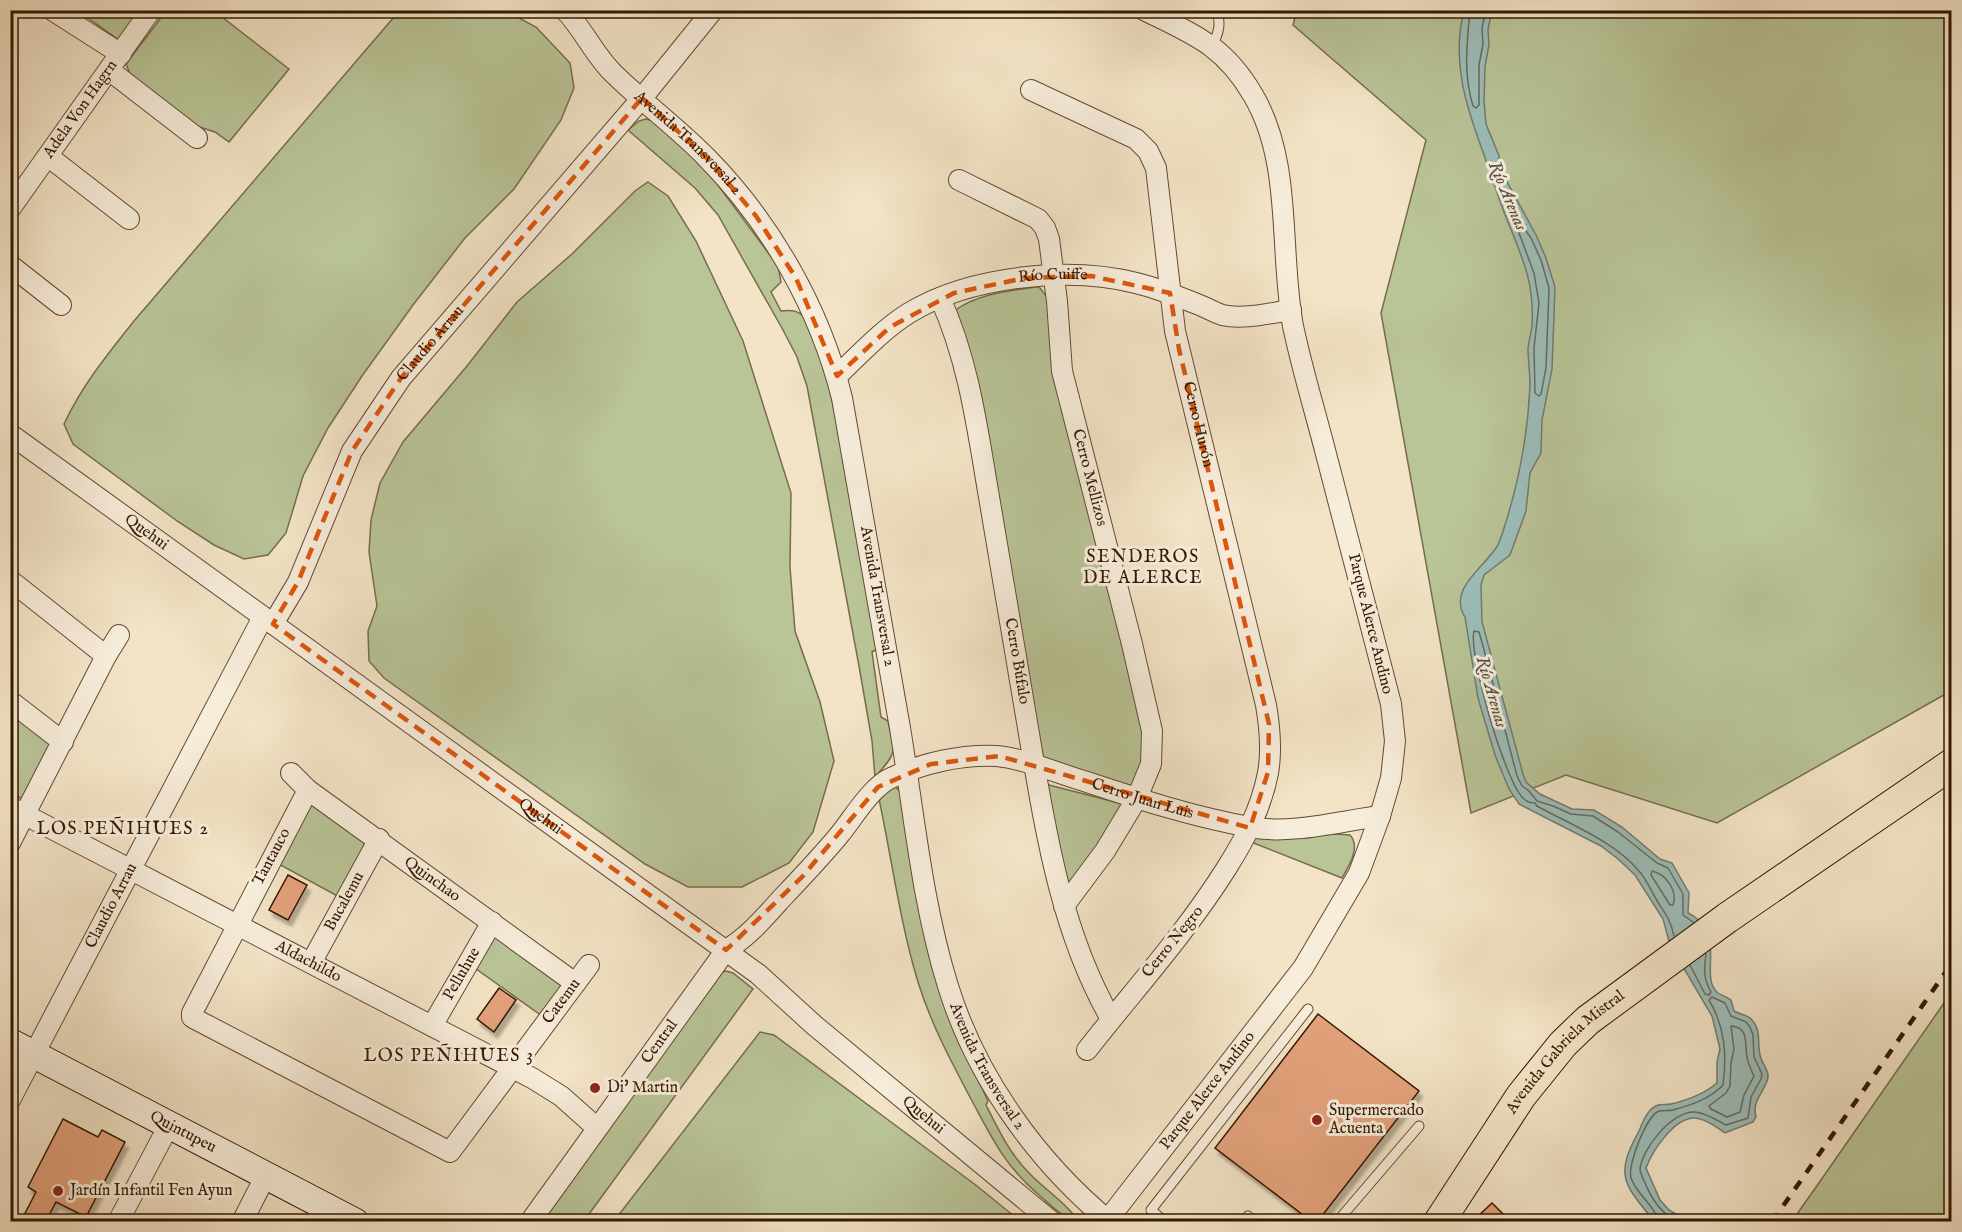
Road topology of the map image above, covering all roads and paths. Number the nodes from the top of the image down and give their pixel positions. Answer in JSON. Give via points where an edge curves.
{"nodes":[{"id":1,"x":52,"y":10,"type":"edge"},
{"id":2,"x":151,"y":10,"type":"edge"},
{"id":3,"x":565,"y":10,"type":"edge"},
{"id":4,"x":712,"y":10,"type":"edge"},
{"id":5,"x":1144,"y":10,"type":"edge"},
{"id":6,"x":1217,"y":10,"type":"edge"},
{"id":7,"x":1212,"y":46,"type":"junction"},
{"id":8,"x":121,"y":54,"type":"junction"},
{"id":9,"x":109,"y":70,"type":"junction"},
{"id":10,"x":1031,"y":90,"type":"dead end"},
{"id":11,"x":642,"y":98,"type":"junction"},
{"id":12,"x":197,"y":138,"type":"dead end"},
{"id":13,"x":49,"y":156,"type":"junction"},
{"id":14,"x":959,"y":180,"type":"dead end"},
{"id":15,"x":10,"y":209,"type":"edge"},
{"id":16,"x":129,"y":219,"type":"dead end"},
{"id":17,"x":10,"y":265,"type":"edge"},
{"id":18,"x":1054,"y":276,"type":"junction"},
{"id":19,"x":1170,"y":293,"type":"junction"},
{"id":20,"x":940,"y":298,"type":"junction"},
{"id":21,"x":61,"y":305,"type":"dead end"},
{"id":22,"x":1291,"y":310,"type":"junction"},
{"id":23,"x":837,"y":376,"type":"junction"},
{"id":24,"x":10,"y":434,"type":"edge"},
{"id":25,"x":10,"y":580,"type":"edge"},
{"id":26,"x":268,"y":620,"type":"junction"},
{"id":27,"x":119,"y":635,"type":"dead end"},
{"id":28,"x":106,"y":656,"type":"junction"},
{"id":29,"x":10,"y":701,"type":"edge"},
{"id":30,"x":63,"y":742,"type":"junction"},
{"id":31,"x":1952,"y":764,"type":"edge"},
{"id":32,"x":1034,"y":765,"type":"junction"},
{"id":33,"x":907,"y":771,"type":"junction"},
{"id":34,"x":291,"y":773,"type":"dead end"},
{"id":35,"x":308,"y":790,"type":"junction"},
{"id":36,"x":1137,"y":798,"type":"junction"},
{"id":37,"x":17,"y":811,"type":"edge"},
{"id":38,"x":1380,"y":816,"type":"junction"},
{"id":39,"x":1250,"y":828,"type":"junction"},
{"id":40,"x":379,"y":839,"type":"junction"},
{"id":41,"x":10,"y":843,"type":"edge"},
{"id":42,"x":131,"y":869,"type":"junction"},
{"id":43,"x":1064,"y":906,"type":"junction"},
{"id":44,"x":492,"y":922,"type":"junction"},
{"id":45,"x":237,"y":924,"type":"junction"},
{"id":46,"x":726,"y":950,"type":"junction"},
{"id":47,"x":311,"y":963,"type":"junction"},
{"id":48,"x":589,"y":965,"type":"dead end"},
{"id":49,"x":575,"y":983,"type":"junction"},
{"id":50,"x":1308,"y":1009,"type":"dead end"},
{"id":51,"x":1111,"y":1019,"type":"junction"},
{"id":52,"x":432,"y":1026,"type":"junction"},
{"id":53,"x":10,"y":1042,"type":"edge"},
{"id":54,"x":1086,"y":1050,"type":"dead end"},
{"id":55,"x":34,"y":1055,"type":"junction"},
{"id":56,"x":513,"y":1068,"type":"junction"},
{"id":57,"x":10,"y":1100,"type":"edge"},
{"id":58,"x":170,"y":1125,"type":"junction"},
{"id":59,"x":1419,"y":1126,"type":"dead end"},
{"id":60,"x":597,"y":1128,"type":"junction"},
{"id":61,"x":266,"y":1175,"type":"junction"},
{"id":62,"x":118,"y":1221,"type":"edge"},
{"id":63,"x":242,"y":1221,"type":"edge"},
{"id":64,"x":356,"y":1221,"type":"edge"},
{"id":65,"x":530,"y":1221,"type":"edge"},
{"id":66,"x":1052,"y":1221,"type":"edge"},
{"id":67,"x":1108,"y":1221,"type":"edge"},
{"id":68,"x":1165,"y":1221,"type":"edge"},
{"id":69,"x":1345,"y":1221,"type":"edge"},
{"id":70,"x":1439,"y":1221,"type":"edge"}],
"edges":[{"from":1,"to":8,"type":"street"},
{"from":2,"to":8,"type":"street","name":"Adela Von Hagrn"},
{"from":3,"to":11,"type":"street","name":"Avenida Transversal 2","via":[[607,66]]},
{"from":4,"to":11,"type":"street","name":"Claudio Arrau"},
{"from":5,"to":7,"type":"street","name":"Parque Alerce Andino"},
{"from":6,"to":7,"type":"lane","via":[[1220,27]]},
{"from":7,"to":22,"type":"street","name":"Parque Alerce Andino","via":[[1253,94],[1267,126],[1280,185]]},
{"from":8,"to":9,"type":"street","name":"Adela Von Hagrn"},
{"from":9,"to":12,"type":"street"},
{"from":9,"to":13,"type":"street","name":"Adela Von Hagrn"},
{"from":10,"to":19,"type":"street","name":"Cerro Hurón","via":[[1136,139],[1148,151],[1156,168]]},
{"from":11,"to":23,"type":"street","name":"Avenida Transversal 2","via":[[708,159],[756,216],[800,286]]},
{"from":11,"to":26,"type":"street","name":"Claudio Arrau","via":[[401,378],[352,451],[298,582]]},
{"from":13,"to":15,"type":"street","name":"Adela Von Hagrn"},
{"from":13,"to":16,"type":"street"},
{"from":14,"to":18,"type":"street","name":"Cerro Mellizos","via":[[1038,219],[1049,238]]},
{"from":17,"to":21,"type":"street"},
{"from":18,"to":19,"type":"street","name":"Río Cuiffe","via":[[1113,278]]},
{"from":18,"to":20,"type":"street","name":"Río Cuiffe","via":[[994,282]]},
{"from":18,"to":36,"type":"street","name":"Cerro Mellizos","via":[[1062,371],[1152,731],[1151,764]]},
{"from":19,"to":22,"type":"street","name":"Río Cuiffe","via":[[1222,315]]},
{"from":19,"to":39,"type":"street","name":"Cerro Hurón","via":[[1179,349],[1269,724],[1268,772]]},
{"from":20,"to":23,"type":"street","name":"Río Cuiffe","via":[[890,327]]},
{"from":20,"to":32,"type":"street","name":"Cerro Búfalo","via":[[954,330],[972,400]]},
{"from":22,"to":38,"type":"street","name":"Parque Alerce Andino","via":[[1394,721],[1395,760]]},
{"from":23,"to":33,"type":"street","name":"Avenida Transversal 2"},
{"from":24,"to":26,"type":"street","name":"Quehui"},
{"from":25,"to":28,"type":"street"},
{"from":26,"to":42,"type":"street","name":"Claudio Arrau"},
{"from":26,"to":46,"type":"street","name":"Quehui"},
{"from":27,"to":28,"type":"street"},
{"from":28,"to":30,"type":"street"},
{"from":29,"to":30,"type":"street"},
{"from":30,"to":37,"type":"street"},
{"from":31,"to":70,"type":"main road","name":"Avenida Gabriela Mistral","via":[[1606,1005],[1563,1044],[1521,1096]]},
{"from":32,"to":33,"type":"street","name":"Cerro Juan Luis","via":[[999,756],[976,756]]},
{"from":32,"to":36,"type":"street","name":"Cerro Juan Luis"},
{"from":32,"to":43,"type":"street","name":"Cerro Búfalo"},
{"from":33,"to":46,"type":"street","name":"Central","via":[[878,787],[802,877]]},
{"from":33,"to":67,"type":"street","name":"Avenida Transversal 2","via":[[936,938],[948,986],[966,1032],[997,1091],[1026,1133]]},
{"from":34,"to":35,"type":"street","name":"Quinchao"},
{"from":35,"to":40,"type":"street","name":"Quinchao"},
{"from":35,"to":45,"type":"street","name":"Tantauco"},
{"from":36,"to":39,"type":"street","name":"Cerro Juan Luis"},
{"from":36,"to":43,"type":"street","name":"Cerro Mellizos","via":[[1105,851]]},
{"from":37,"to":41,"type":"street"},
{"from":37,"to":42,"type":"street","name":"Aldachildo"},
{"from":38,"to":39,"type":"street","name":"Cerro Juan Luis","via":[[1299,827]]},
{"from":38,"to":67,"type":"street","name":"Parque Alerce Andino","via":[[1359,873],[1303,968]]},
{"from":39,"to":51,"type":"street","name":"Cerro Negro","via":[[1203,906]]},
{"from":40,"to":44,"type":"street","name":"Quinchao"},
{"from":40,"to":47,"type":"street","name":"Bucalemu"},
{"from":42,"to":45,"type":"street","name":"Aldachildo"},
{"from":42,"to":55,"type":"street","name":"Claudio Arrau"},
{"from":43,"to":51,"type":"street","name":"Cerro Búfalo","via":[[1082,962]]},
{"from":44,"to":49,"type":"street","name":"Quinchao"},
{"from":44,"to":52,"type":"street","name":"Pelluhue"},
{"from":45,"to":47,"type":"street","name":"Aldachildo"},
{"from":45,"to":56,"type":"street","name":"Tantauco","via":[[192,1017],[446,1151],[454,1149]]},
{"from":46,"to":60,"type":"street","name":"Central"},
{"from":46,"to":66,"type":"street","name":"Quehui"},
{"from":47,"to":52,"type":"street","name":"Aldachildo"},
{"from":48,"to":49,"type":"street","name":"Catemu"},
{"from":49,"to":56,"type":"street","name":"Catemu"},
{"from":50,"to":68,"type":"lane","via":[[1150,1210]]},
{"from":51,"to":54,"type":"street","name":"Cerro Negro"},
{"from":52,"to":56,"type":"street","name":"Aldachildo"},
{"from":53,"to":55,"type":"street","name":"Quintupeu"},
{"from":55,"to":57,"type":"street","name":"Claudio Arrau"},
{"from":55,"to":58,"type":"street","name":"Quintupeu"},
{"from":56,"to":60,"type":"street","name":"Aldachildo","via":[[561,1096]]},
{"from":58,"to":61,"type":"street","name":"Quintupeu"},
{"from":58,"to":62,"type":"street"},
{"from":59,"to":69,"type":"lane","via":[[1342,1216]]},
{"from":60,"to":65,"type":"street","name":"Central"},
{"from":61,"to":63,"type":"street"},
{"from":61,"to":64,"type":"street","name":"Quintupeu"}]}
